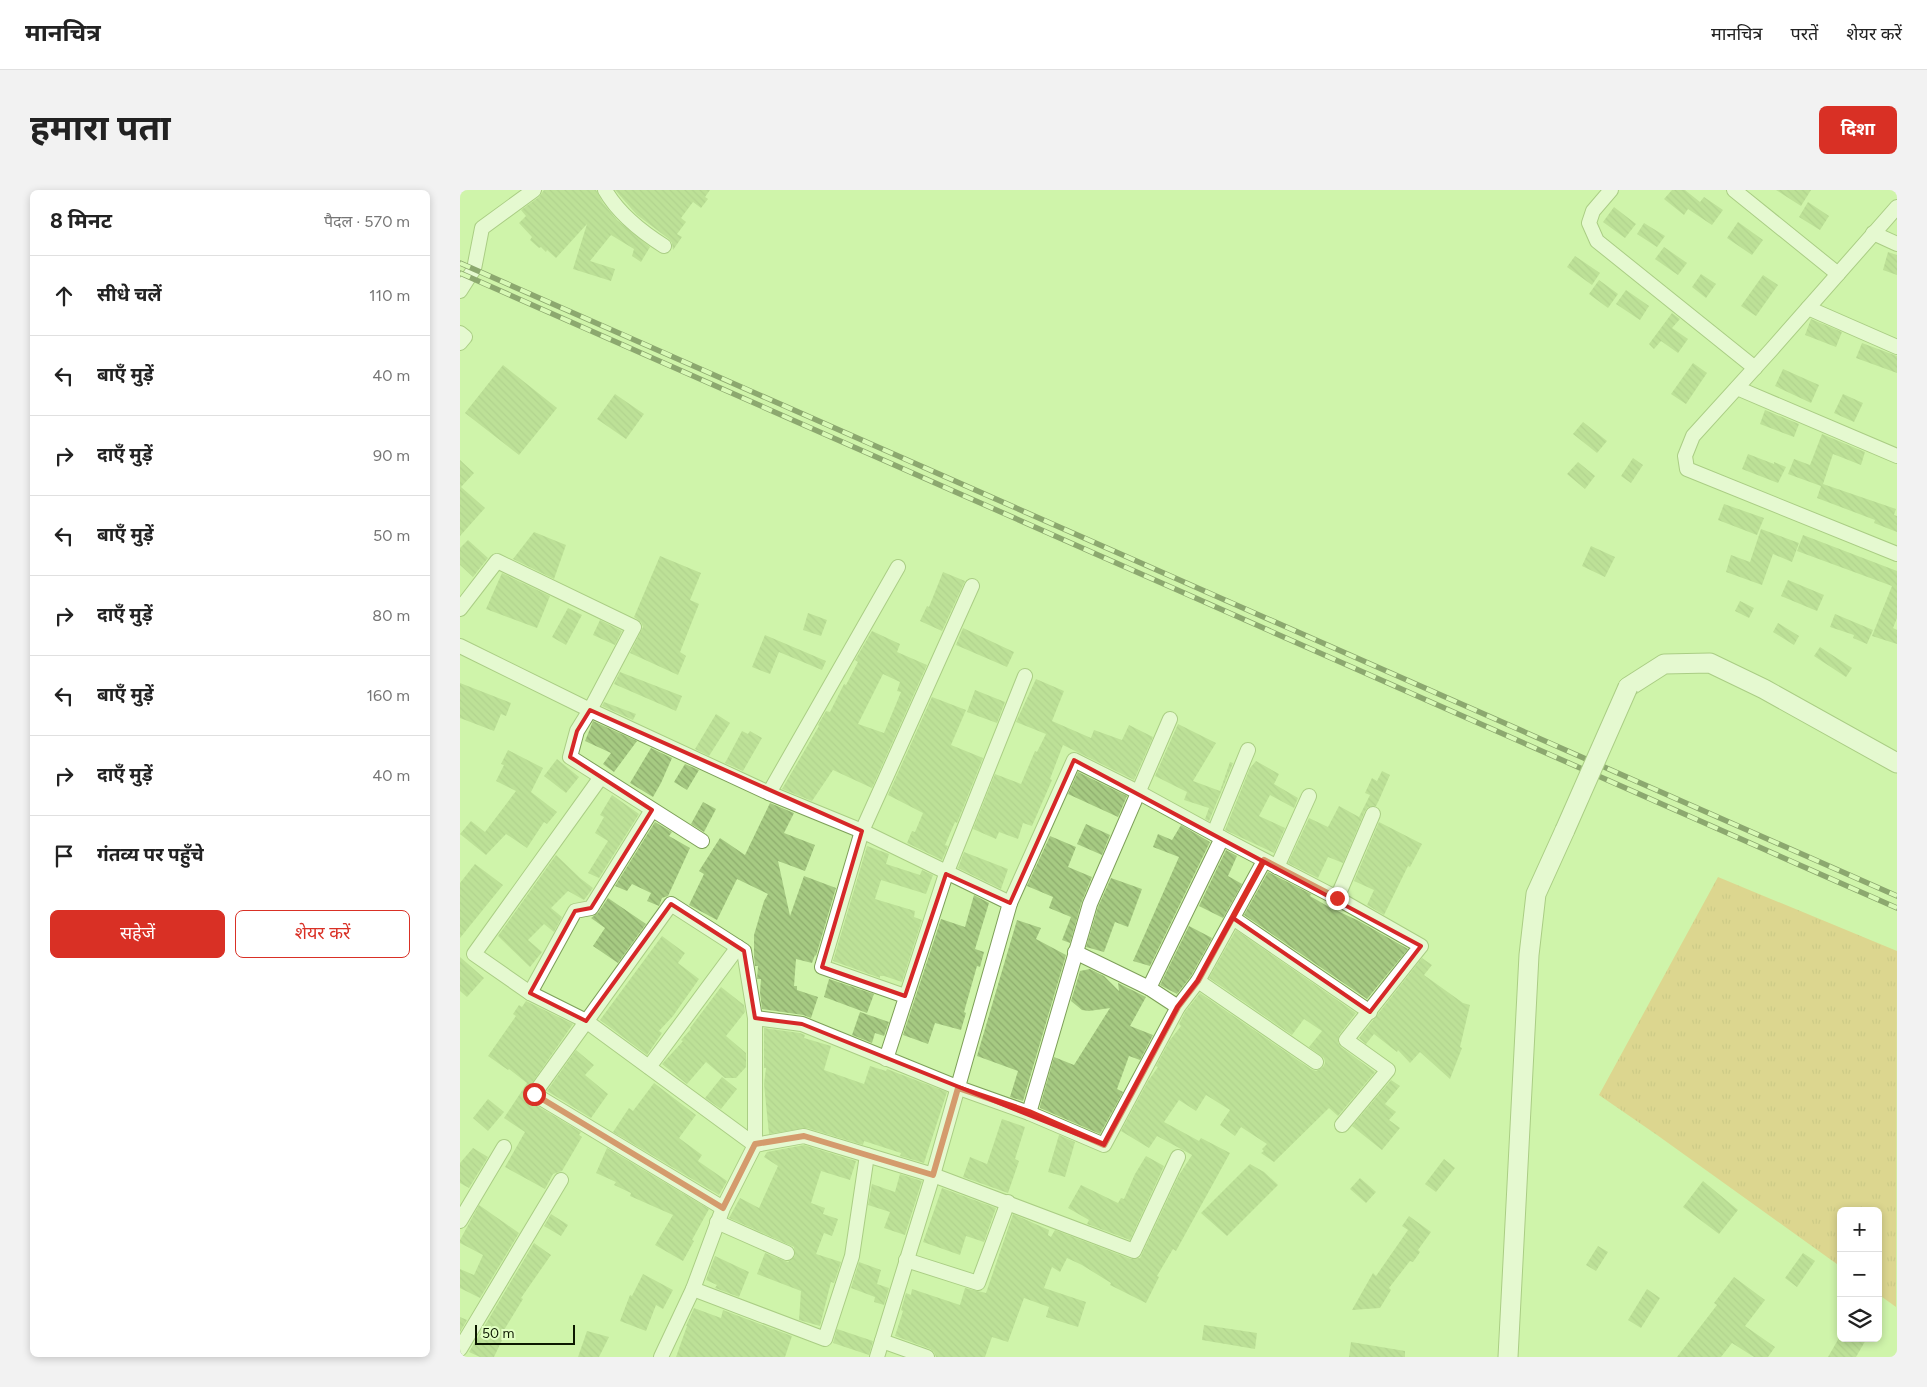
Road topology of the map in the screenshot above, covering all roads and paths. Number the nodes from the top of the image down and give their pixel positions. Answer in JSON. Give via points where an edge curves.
{"nodes":[{"id":1,"x":534,"y":190,"type":"edge"},
{"id":2,"x":1611,"y":190,"type":"edge"},
{"id":3,"x":1734,"y":190,"type":"edge"},
{"id":4,"x":609,"y":192,"type":"edge"},
{"id":5,"x":1897,"y":207,"type":"edge"},
{"id":6,"x":1873,"y":233,"type":"junction"},
{"id":7,"x":1897,"y":244,"type":"edge"},
{"id":8,"x":664,"y":246,"type":"dead end"},
{"id":9,"x":1838,"y":274,"type":"junction"},
{"id":10,"x":460,"y":291,"type":"edge"},
{"id":11,"x":1808,"y":308,"type":"junction"},
{"id":12,"x":460,"y":333,"type":"edge"},
{"id":13,"x":460,"y":343,"type":"edge"},
{"id":14,"x":1897,"y":347,"type":"edge"},
{"id":15,"x":1755,"y":368,"type":"junction"},
{"id":16,"x":1737,"y":388,"type":"junction"},
{"id":17,"x":1897,"y":456,"type":"edge"},
{"id":18,"x":1897,"y":554,"type":"edge"},
{"id":19,"x":898,"y":567,"type":"dead end"},
{"id":20,"x":972,"y":586,"type":"dead end"},
{"id":21,"x":460,"y":609,"type":"edge"},
{"id":22,"x":460,"y":646,"type":"edge"},
{"id":23,"x":1025,"y":676,"type":"dead end"},
{"id":24,"x":590,"y":710,"type":"junction"},
{"id":25,"x":1170,"y":720,"type":"dead end"},
{"id":26,"x":1248,"y":750,"type":"dead end"},
{"id":27,"x":1897,"y":764,"type":"edge"},
{"id":28,"x":601,"y":777,"type":"junction"},
{"id":29,"x":1138,"y":792,"type":"junction"},
{"id":30,"x":769,"y":793,"type":"junction"},
{"id":31,"x":1309,"y":796,"type":"dead end"},
{"id":32,"x":652,"y":810,"type":"junction"},
{"id":33,"x":1373,"y":814,"type":"dead end"},
{"id":34,"x":862,"y":831,"type":"junction"},
{"id":35,"x":1218,"y":836,"type":"junction"},
{"id":36,"x":702,"y":841,"type":"dead end"},
{"id":37,"x":1271,"y":864,"type":"junction"},
{"id":38,"x":946,"y":874,"type":"junction"},
{"id":39,"x":1337,"y":898,"type":"junction"},
{"id":40,"x":1010,"y":903,"type":"junction"},
{"id":41,"x":1233,"y":918,"type":"junction"},
{"id":42,"x":738,"y":947,"type":"junction"},
{"id":43,"x":1075,"y":952,"type":"junction"},
{"id":44,"x":1198,"y":981,"type":"junction"},
{"id":45,"x":1150,"y":988,"type":"junction"},
{"id":46,"x":530,"y":993,"type":"junction"},
{"id":47,"x":905,"y":996,"type":"junction"},
{"id":48,"x":1178,"y":1007,"type":"junction"},
{"id":49,"x":1370,"y":1012,"type":"junction"},
{"id":50,"x":755,"y":1018,"type":"junction"},
{"id":51,"x":586,"y":1021,"type":"junction"},
{"id":52,"x":886,"y":1059,"type":"junction"},
{"id":53,"x":1316,"y":1062,"type":"dead end"},
{"id":54,"x":648,"y":1067,"type":"junction"},
{"id":55,"x":958,"y":1088,"type":"junction"},
{"id":56,"x":1029,"y":1112,"type":"junction"},
{"id":57,"x":1342,"y":1125,"type":"dead end"},
{"id":58,"x":755,"y":1144,"type":"junction"},
{"id":59,"x":504,"y":1147,"type":"dead end"},
{"id":60,"x":868,"y":1155,"type":"junction"},
{"id":61,"x":1178,"y":1157,"type":"dead end"},
{"id":62,"x":933,"y":1175,"type":"junction"},
{"id":63,"x":561,"y":1180,"type":"dead end"},
{"id":64,"x":1008,"y":1202,"type":"junction"},
{"id":65,"x":723,"y":1208,"type":"junction"},
{"id":66,"x":460,"y":1221,"type":"edge"},
{"id":67,"x":717,"y":1222,"type":"junction"},
{"id":68,"x":787,"y":1253,"type":"dead end"},
{"id":69,"x":906,"y":1260,"type":"junction"},
{"id":70,"x":693,"y":1290,"type":"junction"},
{"id":71,"x":882,"y":1341,"type":"junction"},
{"id":72,"x":460,"y":1349,"type":"edge"},
{"id":73,"x":661,"y":1357,"type":"edge"},
{"id":74,"x":877,"y":1357,"type":"edge"},
{"id":75,"x":927,"y":1357,"type":"edge"},
{"id":76,"x":1508,"y":1357,"type":"edge"}],
"edges":[{"from":1,"to":10,"type":"street","via":[[482,228],[474,269]]},
{"from":2,"to":15,"type":"street","via":[[1593,211],[1589,223],[1597,241]]},
{"from":3,"to":9,"type":"street"},
{"from":4,"to":8,"type":"street","via":[[635,224]]},
{"from":5,"to":6,"type":"street"},
{"from":6,"to":7,"type":"street"},
{"from":6,"to":9,"type":"street"},
{"from":9,"to":11,"type":"street"},
{"from":11,"to":14,"type":"street"},
{"from":11,"to":15,"type":"street"},
{"from":12,"to":13,"type":"street","via":[[464,337]]},
{"from":15,"to":16,"type":"street"},
{"from":16,"to":17,"type":"street"},
{"from":16,"to":18,"type":"street","via":[[1694,436],[1685,456],[1687,469]]},
{"from":19,"to":30,"type":"street"},
{"from":20,"to":34,"type":"street"},
{"from":21,"to":24,"type":"street","via":[[497,561],[634,627]]},
{"from":22,"to":24,"type":"street"},
{"from":23,"to":38,"type":"street"},
{"from":24,"to":28,"type":"street","via":[[577,732],[570,757]]},
{"from":24,"to":30,"type":"street"},
{"from":25,"to":29,"type":"street"},
{"from":26,"to":35,"type":"street"},
{"from":27,"to":76,"type":"main road","bridge":true,"via":[[1764,689],[1710,663],[1664,664],[1628,687],[1536,894],[1529,955]]},
{"from":28,"to":32,"type":"street"},
{"from":28,"to":46,"type":"street","via":[[474,954]]},
{"from":29,"to":35,"type":"street"},
{"from":29,"to":40,"type":"street","via":[[1074,760]]},
{"from":29,"to":43,"type":"street","via":[[1090,904]]},
{"from":30,"to":34,"type":"street"},
{"from":31,"to":37,"type":"street"},
{"from":32,"to":36,"type":"street"},
{"from":32,"to":46,"type":"street","via":[[592,908],[575,911]]},
{"from":33,"to":39,"type":"street"},
{"from":34,"to":38,"type":"street"},
{"from":34,"to":47,"type":"street","via":[[822,967]]},
{"from":35,"to":37,"type":"street"},
{"from":35,"to":45,"type":"street"},
{"from":37,"to":39,"type":"street"},
{"from":37,"to":41,"type":"street"},
{"from":38,"to":40,"type":"street"},
{"from":38,"to":47,"type":"street"},
{"from":39,"to":49,"type":"street","via":[[1421,946]]},
{"from":40,"to":55,"type":"street"},
{"from":41,"to":44,"type":"street"},
{"from":41,"to":49,"type":"street"},
{"from":42,"to":50,"type":"street","via":[[744,951]]},
{"from":42,"to":51,"type":"street","via":[[670,904]]},
{"from":42,"to":54,"type":"street"},
{"from":43,"to":45,"type":"street"},
{"from":43,"to":56,"type":"street"},
{"from":44,"to":48,"type":"street"},
{"from":44,"to":53,"type":"street"},
{"from":45,"to":48,"type":"street"},
{"from":46,"to":51,"type":"street"},
{"from":47,"to":52,"type":"street"},
{"from":48,"to":56,"type":"street","via":[[1104,1145]]},
{"from":49,"to":57,"type":"street","via":[[1346,1040],[1388,1070]]},
{"from":50,"to":52,"type":"street","via":[[802,1024]]},
{"from":50,"to":58,"type":"street"},
{"from":51,"to":54,"type":"street"},
{"from":51,"to":65,"type":"street","via":[[534,1094]]},
{"from":52,"to":55,"type":"street"},
{"from":54,"to":58,"type":"street"},
{"from":55,"to":56,"type":"street"},
{"from":55,"to":62,"type":"street"},
{"from":58,"to":60,"type":"street","via":[[804,1136]]},
{"from":58,"to":65,"type":"street"},
{"from":59,"to":66,"type":"street"},
{"from":60,"to":62,"type":"street"},
{"from":60,"to":70,"type":"street","via":[[852,1256],[825,1339]]},
{"from":61,"to":64,"type":"street","via":[[1134,1251]]},
{"from":62,"to":64,"type":"street"},
{"from":62,"to":69,"type":"street"},
{"from":63,"to":72,"type":"street"},
{"from":64,"to":69,"type":"street","via":[[978,1283]]},
{"from":65,"to":67,"type":"street"},
{"from":67,"to":68,"type":"street"},
{"from":67,"to":70,"type":"street"},
{"from":69,"to":71,"type":"street"},
{"from":70,"to":73,"type":"street"},
{"from":71,"to":74,"type":"street"},
{"from":71,"to":75,"type":"street"}]}
